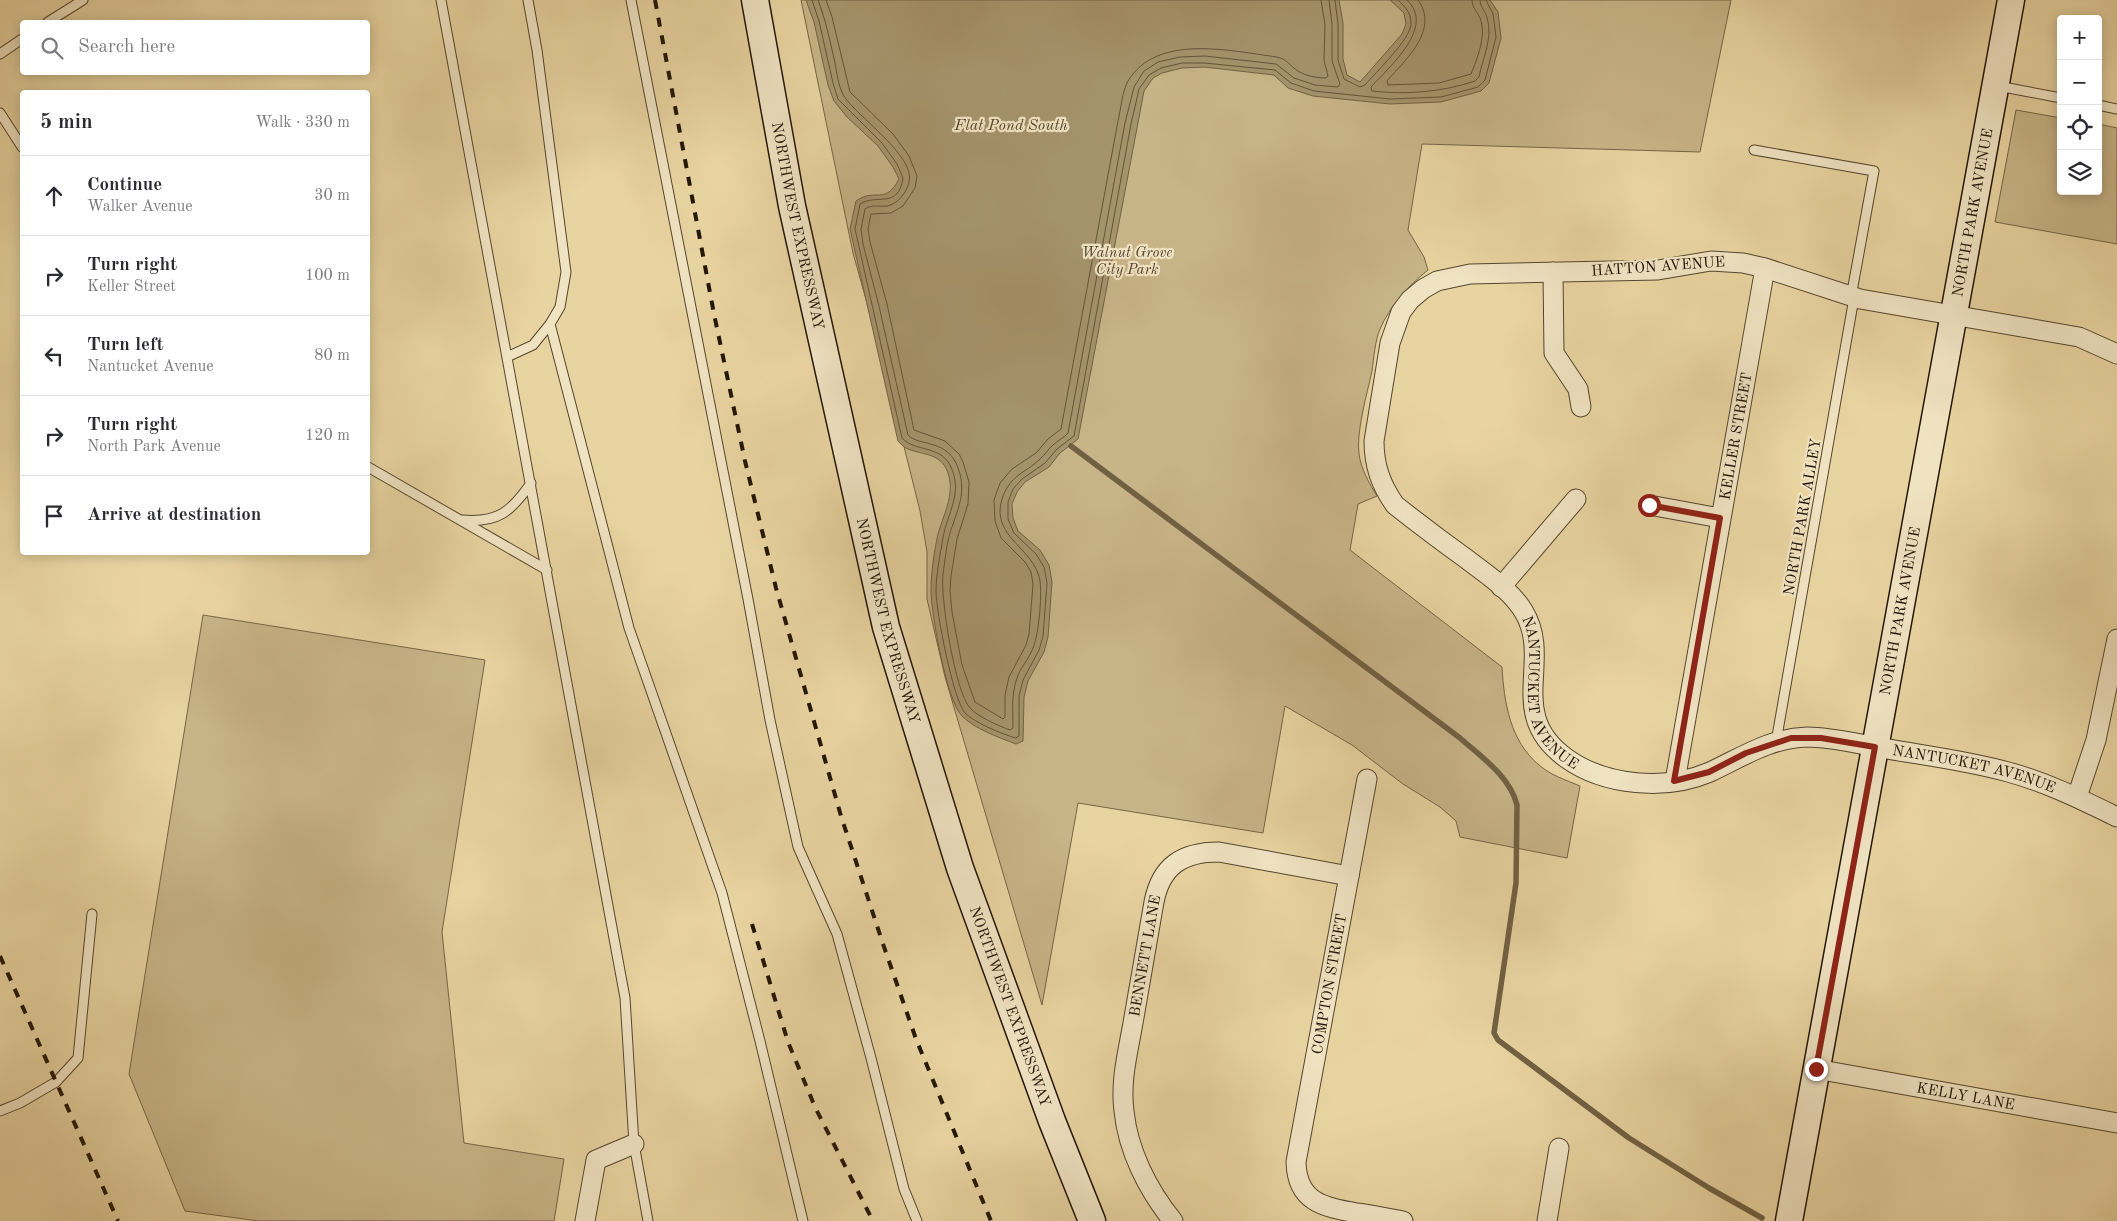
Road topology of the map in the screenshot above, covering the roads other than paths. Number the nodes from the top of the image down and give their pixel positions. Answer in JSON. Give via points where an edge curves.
{"nodes":[{"id":1,"x":83,"y":0,"type":"edge"},
{"id":2,"x":441,"y":0,"type":"edge"},
{"id":3,"x":528,"y":0,"type":"edge"},
{"id":4,"x":631,"y":0,"type":"edge"},
{"id":5,"x":755,"y":0,"type":"edge"},
{"id":6,"x":2011,"y":0,"type":"edge"},
{"id":7,"x":51,"y":20,"type":"edge"},
{"id":8,"x":20,"y":41,"type":"edge"},
{"id":9,"x":0,"y":54,"type":"edge"},
{"id":10,"x":1996,"y":85,"type":"junction"},
{"id":11,"x":2057,"y":97,"type":"edge"},
{"id":12,"x":2102,"y":106,"type":"edge"},
{"id":13,"x":2117,"y":108,"type":"edge"},
{"id":14,"x":0,"y":113,"type":"edge"},
{"id":15,"x":20,"y":144,"type":"edge"},
{"id":16,"x":1754,"y":150,"type":"dead end"},
{"id":17,"x":1766,"y":268,"type":"junction"},
{"id":18,"x":1553,"y":272,"type":"junction"},
{"id":19,"x":1853,"y":297,"type":"junction"},
{"id":20,"x":1954,"y":316,"type":"junction"},
{"id":21,"x":550,"y":324,"type":"junction"},
{"id":22,"x":2117,"y":354,"type":"edge"},
{"id":23,"x":507,"y":357,"type":"junction"},
{"id":24,"x":1382,"y":391,"type":"joint"},
{"id":25,"x":1582,"y":407,"type":"dead end"},
{"id":26,"x":370,"y":468,"type":"edge"},
{"id":27,"x":531,"y":483,"type":"junction"},
{"id":28,"x":1576,"y":499,"type":"dead end"},
{"id":29,"x":1649,"y":505,"type":"dead end"},
{"id":30,"x":1720,"y":518,"type":"junction"},
{"id":31,"x":460,"y":520,"type":"junction"},
{"id":32,"x":547,"y":570,"type":"junction"},
{"id":33,"x":1501,"y":587,"type":"junction"},
{"id":34,"x":2117,"y":639,"type":"edge"},
{"id":35,"x":1776,"y":742,"type":"junction"},
{"id":36,"x":1875,"y":747,"type":"junction"},
{"id":37,"x":1367,"y":779,"type":"dead end"},
{"id":38,"x":1674,"y":781,"type":"junction"},
{"id":39,"x":2077,"y":797,"type":"junction"},
{"id":40,"x":2117,"y":817,"type":"edge"},
{"id":41,"x":1349,"y":876,"type":"junction"},
{"id":42,"x":92,"y":914,"type":"dead end"},
{"id":43,"x":1816,"y":1069,"type":"junction"},
{"id":44,"x":0,"y":1111,"type":"edge"},
{"id":45,"x":2117,"y":1124,"type":"edge"},
{"id":46,"x":634,"y":1144,"type":"junction"},
{"id":47,"x":1559,"y":1148,"type":"dead end"},
{"id":48,"x":585,"y":1221,"type":"edge"},
{"id":49,"x":648,"y":1221,"type":"edge"},
{"id":50,"x":803,"y":1221,"type":"edge"},
{"id":51,"x":917,"y":1221,"type":"edge"},
{"id":52,"x":1092,"y":1221,"type":"edge"},
{"id":53,"x":1173,"y":1221,"type":"edge"},
{"id":54,"x":1403,"y":1221,"type":"edge"},
{"id":55,"x":1547,"y":1221,"type":"edge"},
{"id":56,"x":1789,"y":1221,"type":"edge"}],
"edges":[{"from":1,"to":7,"type":"lane"},
{"from":2,"to":23,"type":"lane"},
{"from":3,"to":21,"type":"lane","via":[[566,272],[560,306]]},
{"from":4,"to":51,"type":"lane","via":[[770,720],[798,847],[837,934],[904,1189]]},
{"from":5,"to":52,"type":"main road","name":"NORTHWEST EXPRESSWAY","via":[[792,206],[886,627],[960,868]]},
{"from":6,"to":10,"type":"main road","name":"NORTH PARK AVENUE"},
{"from":8,"to":9,"type":"lane"},
{"from":10,"to":11,"type":"lane"},
{"from":10,"to":20,"type":"main road","name":"NORTH PARK AVENUE"},
{"from":12,"to":13,"type":"lane"},
{"from":14,"to":15,"type":"lane"},
{"from":16,"to":19,"type":"lane","name":"NORTH PARK ALLEY","via":[[1874,172]]},
{"from":17,"to":18,"type":"street","name":"HATTON AVENUE","via":[[1711,261],[1658,270]]},
{"from":17,"to":19,"type":"street","name":"HATTON AVENUE"},
{"from":17,"to":30,"type":"street","name":"KELLER STREET"},
{"from":18,"to":24,"type":"street","name":"HATTON AVENUE","via":[[1470,274],[1437,281],[1423,289],[1401,312],[1390,342]]},
{"from":18,"to":25,"type":"street","via":[[1554,353],[1578,390]]},
{"from":19,"to":20,"type":"street","name":"HATTON AVENUE"},
{"from":19,"to":35,"type":"lane","name":"NORTH PARK ALLEY"},
{"from":20,"to":22,"type":"street","name":"HATTON AVENUE","via":[[2079,337]]},
{"from":20,"to":36,"type":"main road","name":"NORTH PARK AVENUE"},
{"from":21,"to":23,"type":"lane","via":[[533,345]]},
{"from":21,"to":50,"type":"lane","via":[[629,628],[722,893]]},
{"from":23,"to":27,"type":"lane"},
{"from":24,"to":33,"type":"street","name":"NANTUCKET AVENUE","via":[[1374,458],[1385,491],[1396,505]]},
{"from":26,"to":31,"type":"lane"},
{"from":27,"to":31,"type":"lane","via":[[508,510],[493,520]]},
{"from":27,"to":32,"type":"lane"},
{"from":28,"to":33,"type":"street"},
{"from":29,"to":30,"type":"street"},
{"from":30,"to":38,"type":"street","name":"KELLER STREET"},
{"from":31,"to":32,"type":"lane"},
{"from":32,"to":46,"type":"lane","via":[[625,998]]},
{"from":33,"to":38,"type":"street","name":"NANTUCKET AVENUE","via":[[1515,598],[1531,629],[1534,710],[1549,742],[1566,758],[1606,776],[1650,783]]},
{"from":34,"to":39,"type":"street","via":[[2090,764]]},
{"from":35,"to":36,"type":"street","name":"NANTUCKET AVENUE","via":[[1810,737]]},
{"from":35,"to":38,"type":"street","name":"NANTUCKET AVENUE","via":[[1709,772]]},
{"from":36,"to":39,"type":"street","name":"NANTUCKET AVENUE","via":[[2009,772]]},
{"from":36,"to":43,"type":"main road","name":"NORTH PARK AVENUE"},
{"from":37,"to":41,"type":"street","name":"COMPTON STREET"},
{"from":39,"to":40,"type":"street","name":"NANTUCKET AVENUE"},
{"from":41,"to":53,"type":"street","name":"BENNETT LANE","via":[[1208,852],[1176,863],[1161,878],[1124,1072],[1124,1110],[1133,1152],[1149,1187]]},
{"from":41,"to":54,"type":"street","name":"COMPTON STREET","via":[[1296,1176],[1302,1189],[1318,1204]]},
{"from":42,"to":44,"type":"lane","via":[[78,1058],[56,1082]]},
{"from":43,"to":45,"type":"street","name":"KELLY LANE"},
{"from":43,"to":56,"type":"main road","name":"NORTH PARK AVENUE"},
{"from":46,"to":48,"type":"street","via":[[596,1160]]},
{"from":46,"to":49,"type":"lane"},
{"from":47,"to":55,"type":"street"}]}
